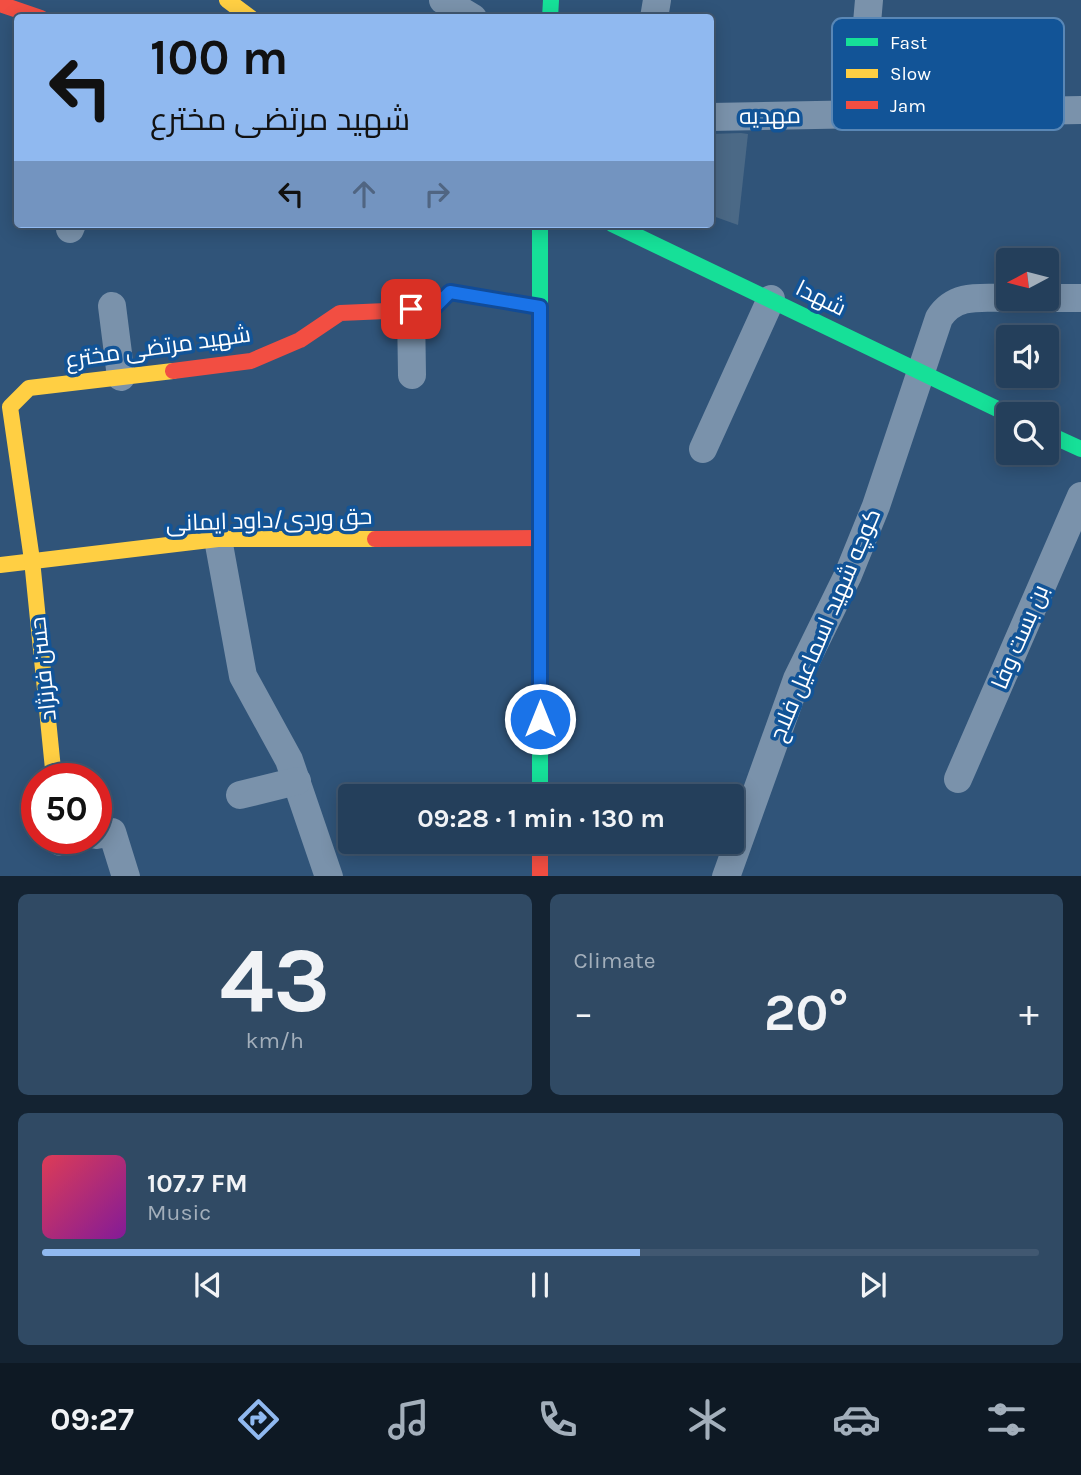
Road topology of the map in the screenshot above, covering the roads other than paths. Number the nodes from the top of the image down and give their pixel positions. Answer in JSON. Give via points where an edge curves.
{"nodes":[{"id":1,"x":227,"y":0,"type":"edge"},
{"id":2,"x":443,"y":0,"type":"edge"},
{"id":3,"x":869,"y":0,"type":"edge"},
{"id":4,"x":0,"y":4,"type":"edge"},
{"id":5,"x":29,"y":14,"type":"edge"},
{"id":6,"x":246,"y":14,"type":"edge"},
{"id":7,"x":466,"y":14,"type":"edge"},
{"id":8,"x":867,"y":18,"type":"edge"},
{"id":9,"x":832,"y":115,"type":"edge"},
{"id":10,"x":714,"y":117,"type":"edge"},
{"id":11,"x":540,"y":228,"type":"edge"},
{"id":12,"x":620,"y":228,"type":"edge"},
{"id":13,"x":996,"y":298,"type":"edge"},
{"id":14,"x":1059,"y":298,"type":"edge"},
{"id":15,"x":1081,"y":298,"type":"edge"},
{"id":16,"x":771,"y":299,"type":"junction"},
{"id":17,"x":112,"y":306,"type":"dead end"},
{"id":18,"x":540,"y":307,"type":"junction"},
{"id":19,"x":411,"y":309,"type":"junction"},
{"id":20,"x":922,"y":372,"type":"junction"},
{"id":21,"x":412,"y":375,"type":"dead end"},
{"id":22,"x":121,"y":377,"type":"junction"},
{"id":23,"x":996,"y":408,"type":"edge"},
{"id":24,"x":1059,"y":438,"type":"edge"},
{"id":25,"x":703,"y":449,"type":"dead end"},
{"id":26,"x":1081,"y":449,"type":"edge"},
{"id":27,"x":1081,"y":496,"type":"edge"},
{"id":28,"x":540,"y":538,"type":"junction"},
{"id":29,"x":218,"y":539,"type":"junction"},
{"id":30,"x":32,"y":560,"type":"junction"},
{"id":31,"x":0,"y":565,"type":"edge"},
{"id":32,"x":52,"y":763,"type":"edge"},
{"id":33,"x":958,"y":779,"type":"dead end"},
{"id":34,"x":297,"y":782,"type":"junction"},
{"id":35,"x":540,"y":784,"type":"edge"},
{"id":36,"x":240,"y":795,"type":"dead end"},
{"id":37,"x":112,"y":832,"type":"edge"},
{"id":38,"x":540,"y":854,"type":"edge"},
{"id":39,"x":126,"y":876,"type":"edge"},
{"id":40,"x":329,"y":876,"type":"edge"},
{"id":41,"x":540,"y":876,"type":"edge"},
{"id":42,"x":726,"y":876,"type":"edge"}],
"edges":[{"from":1,"to":6,"type":"street"},
{"from":2,"to":7,"type":"street"},
{"from":3,"to":8,"type":"street"},
{"from":4,"to":5,"type":"street"},
{"from":9,"to":10,"type":"street","name":"مهدیه"},
{"from":11,"to":18,"type":"street"},
{"from":12,"to":16,"type":"street","name":"شهدا"},
{"from":13,"to":20,"type":"street","name":"کوچه شهید اسماعیل فلاح","via":[[967,298],[947,305]]},
{"from":14,"to":15,"type":"street"},
{"from":16,"to":20,"type":"street","name":"شهدا"},
{"from":16,"to":25,"type":"street"},
{"from":17,"to":22,"type":"street"},
{"from":18,"to":19,"type":"street","name":"شهید مرتضی مخترع","via":[[450,292],[433,309]]},
{"from":18,"to":28,"type":"street"},
{"from":19,"to":21,"type":"street"},
{"from":19,"to":22,"type":"street","name":"شهید مرتضی مخترع","via":[[340,313],[300,340],[251,361]]},
{"from":20,"to":23,"type":"street","name":"شهدا"},
{"from":20,"to":42,"type":"street","name":"کوچه شهید اسماعیل فلاح","via":[[876,506],[797,679]]},
{"from":22,"to":30,"type":"street","name":"شهید مرتضی مخترع","via":[[29,388],[10,407]]},
{"from":24,"to":26,"type":"street"},
{"from":27,"to":33,"type":"street","name":"بن بست وفا"},
{"from":28,"to":29,"type":"street","name":"حق وردی/داود ایمانی"},
{"from":28,"to":35,"type":"street"},
{"from":29,"to":30,"type":"street","name":"حق وردی/داود ایمانی"},
{"from":29,"to":34,"type":"street","via":[[243,676]]},
{"from":30,"to":31,"type":"street","name":"حق وردی/داود ایمانی"},
{"from":30,"to":32,"type":"street","name":"حسن فرنژاد"},
{"from":34,"to":36,"type":"street"},
{"from":34,"to":40,"type":"street"},
{"from":37,"to":39,"type":"street"},
{"from":38,"to":41,"type":"street"}]}
